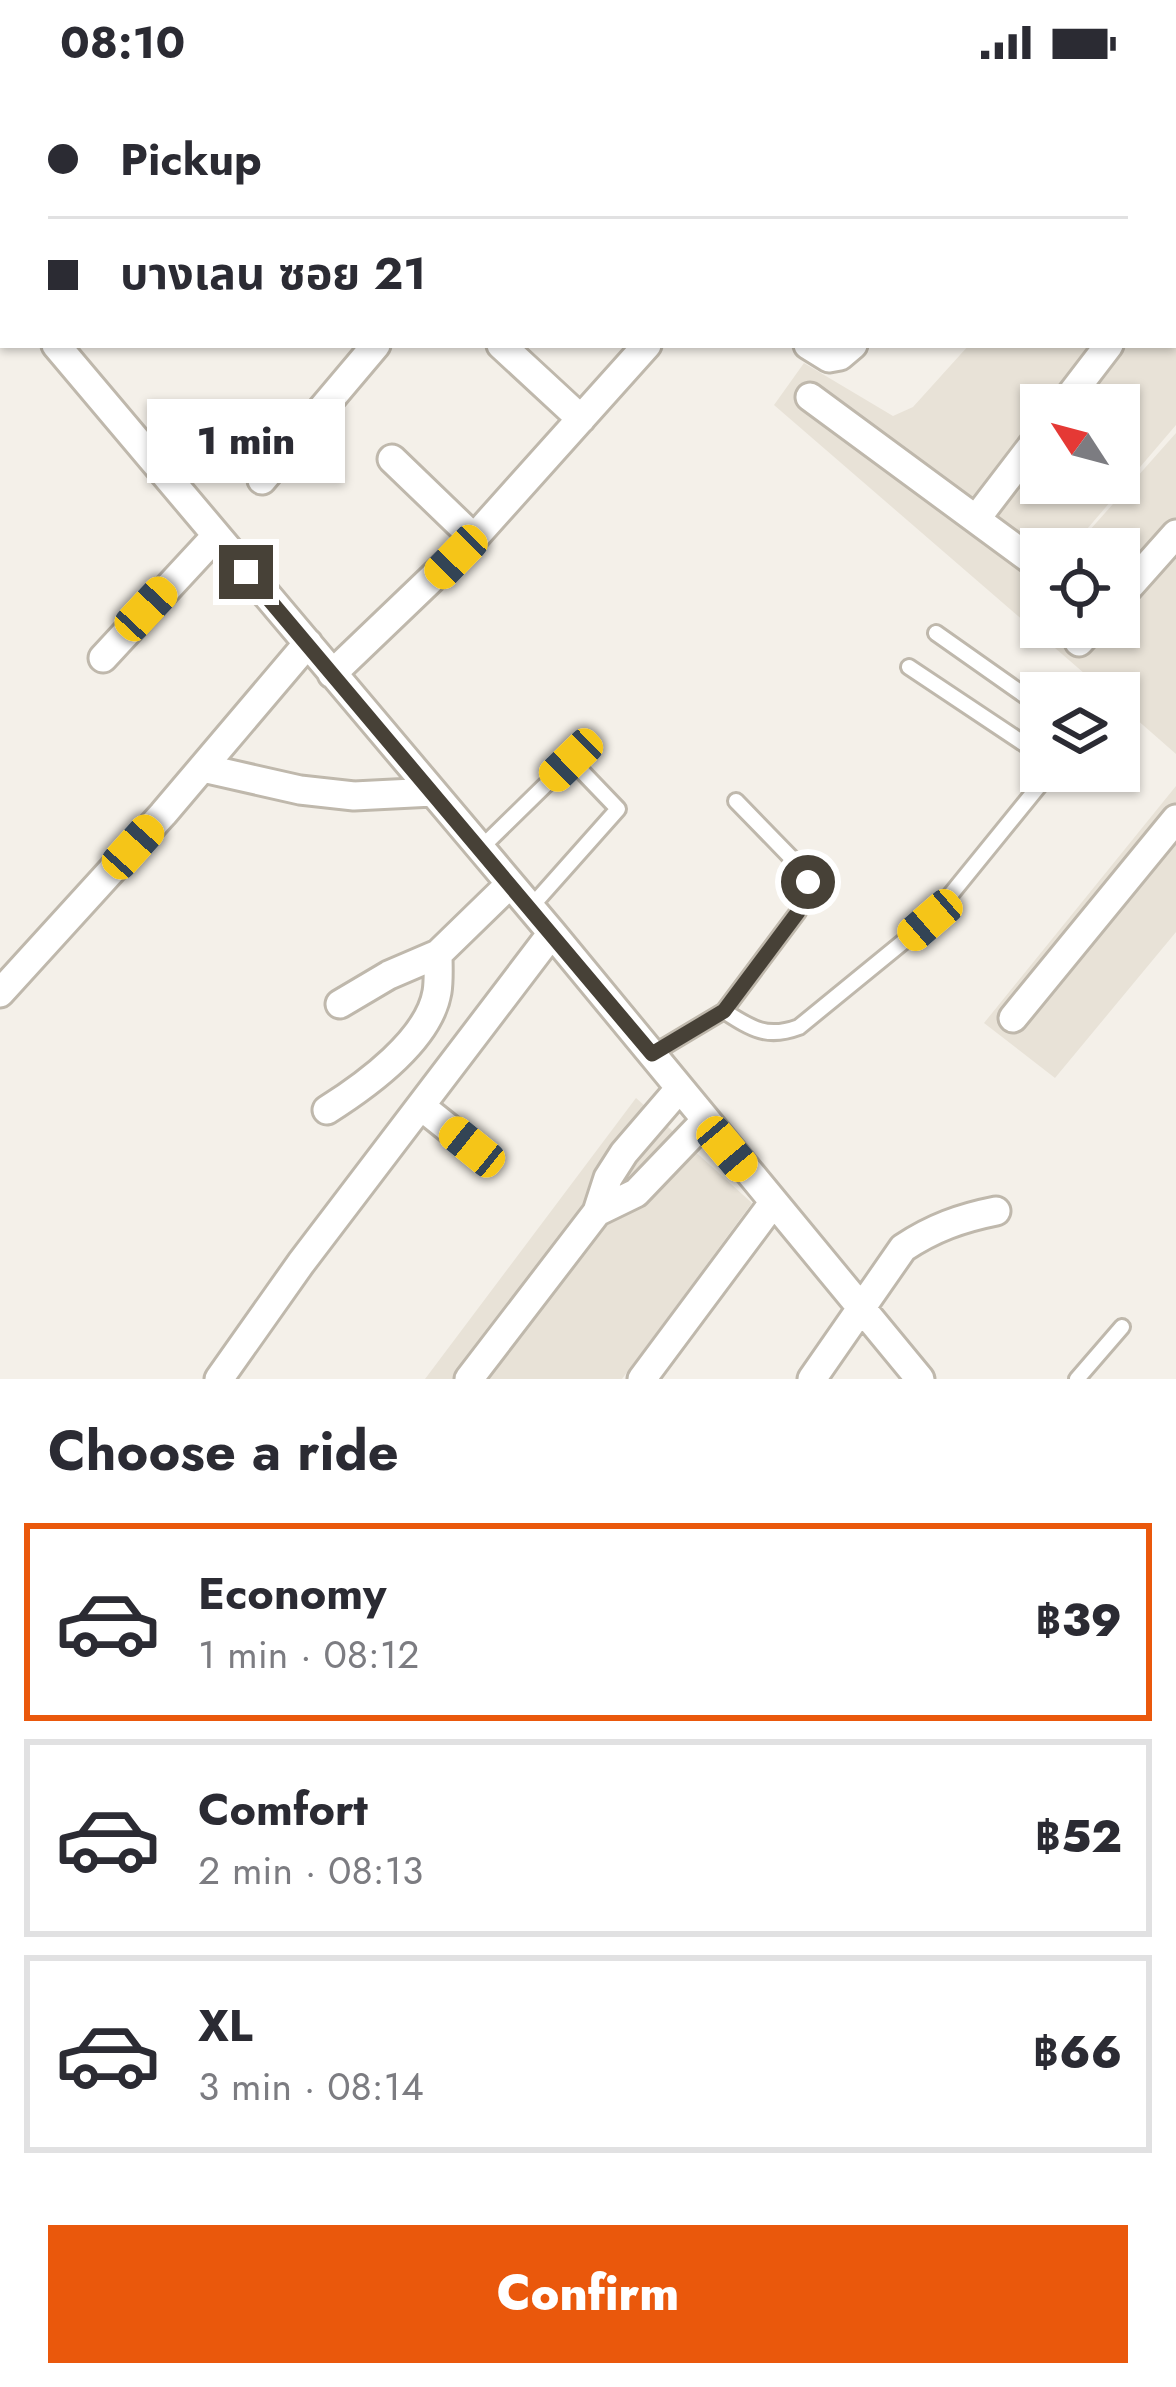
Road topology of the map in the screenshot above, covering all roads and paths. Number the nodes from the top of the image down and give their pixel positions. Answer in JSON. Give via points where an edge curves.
{"nodes":[{"id":1,"x":64,"y":348,"type":"edge"},
{"id":2,"x":373,"y":348,"type":"edge"},
{"id":3,"x":504,"y":348,"type":"edge"},
{"id":4,"x":644,"y":348,"type":"edge"},
{"id":5,"x":813,"y":348,"type":"edge"},
{"id":6,"x":849,"y":348,"type":"edge"},
{"id":7,"x":1107,"y":348,"type":"edge"},
{"id":8,"x":1079,"y":384,"type":"edge"},
{"id":9,"x":810,"y":397,"type":"dead end"},
{"id":10,"x":581,"y":419,"type":"junction"},
{"id":11,"x":392,"y":459,"type":"dead end"},
{"id":12,"x":1020,"y":461,"type":"edge"},
{"id":13,"x":262,"y":480,"type":"dead end"},
{"id":14,"x":976,"y":519,"type":"junction"},
{"id":15,"x":1176,"y":535,"type":"edge"},
{"id":16,"x":216,"y":536,"type":"junction"},
{"id":17,"x":474,"y":538,"type":"junction"},
{"id":18,"x":1020,"y":552,"type":"edge"},
{"id":19,"x":1140,"y":575,"type":"edge"},
{"id":20,"x":936,"y":633,"type":"dead end"},
{"id":21,"x":308,"y":643,"type":"junction"},
{"id":22,"x":104,"y":658,"type":"dead end"},
{"id":23,"x":909,"y":667,"type":"dead end"},
{"id":24,"x":332,"y":674,"type":"junction"},
{"id":25,"x":1020,"y":692,"type":"edge"},
{"id":26,"x":1020,"y":741,"type":"edge"},
{"id":27,"x":202,"y":768,"type":"junction"},
{"id":28,"x":433,"y":792,"type":"junction"},
{"id":29,"x":1034,"y":792,"type":"edge"},
{"id":30,"x":736,"y":801,"type":"dead end"},
{"id":31,"x":1176,"y":819,"type":"edge"},
{"id":32,"x":481,"y":849,"type":"junction"},
{"id":33,"x":510,"y":884,"type":"junction"},
{"id":34,"x":530,"y":908,"type":"junction"},
{"id":35,"x":552,"y":933,"type":"junction"},
{"id":36,"x":438,"y":953,"type":"junction"},
{"id":37,"x":0,"y":994,"type":"edge"},
{"id":38,"x":340,"y":1004,"type":"dead end"},
{"id":39,"x":724,"y":1011,"type":"junction"},
{"id":40,"x":1013,"y":1018,"type":"dead end"},
{"id":41,"x":652,"y":1054,"type":"junction"},
{"id":42,"x":679,"y":1089,"type":"junction"},
{"id":43,"x":422,"y":1107,"type":"junction"},
{"id":44,"x":327,"y":1110,"type":"dead end"},
{"id":45,"x":704,"y":1122,"type":"junction"},
{"id":46,"x":472,"y":1147,"type":"dead end"},
{"id":47,"x":773,"y":1203,"type":"junction"},
{"id":48,"x":597,"y":1211,"type":"junction"},
{"id":49,"x":996,"y":1211,"type":"dead end"},
{"id":50,"x":860,"y":1306,"type":"junction"},
{"id":51,"x":1122,"y":1327,"type":"dead end"},
{"id":52,"x":219,"y":1379,"type":"edge"},
{"id":53,"x":469,"y":1379,"type":"edge"},
{"id":54,"x":643,"y":1379,"type":"edge"},
{"id":55,"x":812,"y":1379,"type":"edge"},
{"id":56,"x":920,"y":1379,"type":"edge"},
{"id":57,"x":1077,"y":1379,"type":"edge"}],
"edges":[{"from":1,"to":16,"type":"street"},
{"from":2,"to":13,"type":"street"},
{"from":3,"to":10,"type":"street"},
{"from":4,"to":10,"type":"street"},
{"from":5,"to":6,"type":"street","via":[[829,358]]},
{"from":7,"to":8,"type":"street"},
{"from":9,"to":14,"type":"street"},
{"from":10,"to":17,"type":"street"},
{"from":11,"to":17,"type":"street"},
{"from":12,"to":14,"type":"street"},
{"from":14,"to":18,"type":"street"},
{"from":15,"to":19,"type":"street"},
{"from":16,"to":21,"type":"street"},
{"from":16,"to":22,"type":"street"},
{"from":17,"to":24,"type":"street"},
{"from":20,"to":25,"type":"lane"},
{"from":21,"to":24,"type":"street"},
{"from":21,"to":27,"type":"street"},
{"from":23,"to":26,"type":"lane"},
{"from":24,"to":28,"type":"street"},
{"from":27,"to":28,"type":"street","via":[[354,796]]},
{"from":27,"to":37,"type":"street"},
{"from":28,"to":32,"type":"street"},
{"from":29,"to":39,"type":"lane","via":[[930,920],[800,1027],[762,1033]]},
{"from":30,"to":39,"type":"lane","via":[[808,882],[798,912]]},
{"from":31,"to":40,"type":"street"},
{"from":32,"to":33,"type":"street"},
{"from":32,"to":34,"type":"lane","via":[[571,760],[618,809]]},
{"from":33,"to":34,"type":"street"},
{"from":33,"to":36,"type":"street"},
{"from":34,"to":35,"type":"street"},
{"from":35,"to":41,"type":"street"},
{"from":35,"to":43,"type":"street"},
{"from":36,"to":38,"type":"street"},
{"from":36,"to":44,"type":"street","via":[[428,1014],[375,1079]]},
{"from":39,"to":41,"type":"lane"},
{"from":41,"to":42,"type":"street"},
{"from":42,"to":45,"type":"street"},
{"from":42,"to":48,"type":"street","via":[[624,1153]]},
{"from":43,"to":46,"type":"street"},
{"from":43,"to":52,"type":"street"},
{"from":45,"to":47,"type":"street"},
{"from":45,"to":48,"type":"street","via":[[636,1192]]},
{"from":47,"to":50,"type":"street"},
{"from":47,"to":54,"type":"street"},
{"from":48,"to":53,"type":"street"},
{"from":49,"to":50,"type":"street","via":[[959,1219],[903,1248]]},
{"from":50,"to":55,"type":"street"},
{"from":50,"to":56,"type":"street"},
{"from":51,"to":57,"type":"lane"}]}
